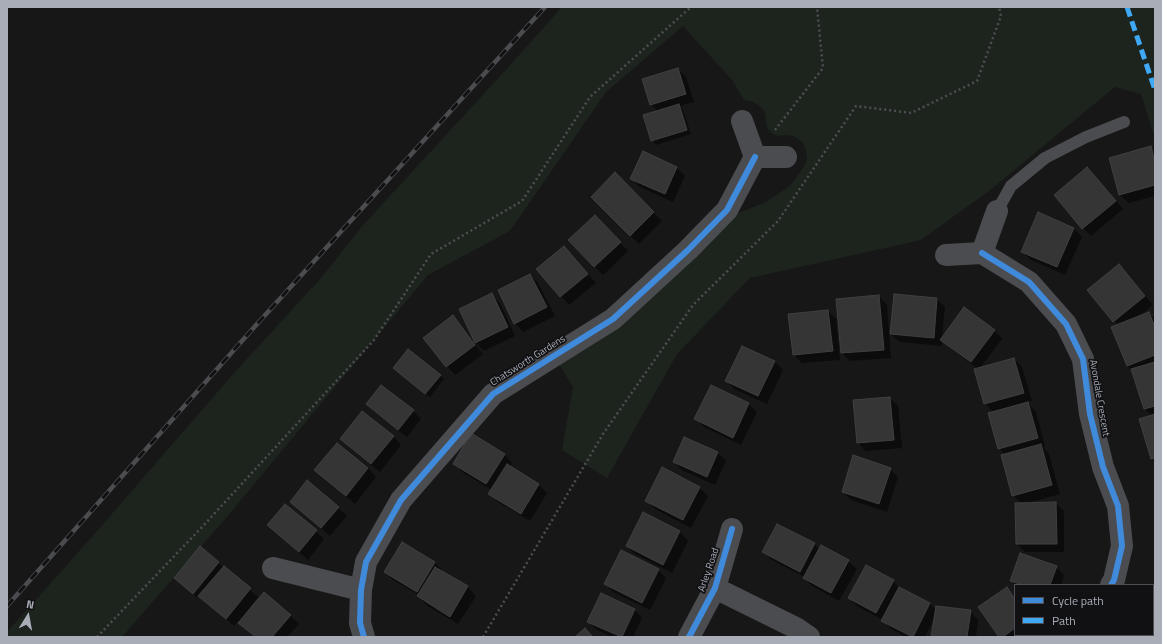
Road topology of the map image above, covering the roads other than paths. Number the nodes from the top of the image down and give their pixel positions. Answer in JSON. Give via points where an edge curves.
{"nodes":[{"id":1,"x":742,"y":121,"type":"dead end"},
{"id":2,"x":1124,"y":122,"type":"dead end"},
{"id":3,"x":755,"y":157,"type":"junction"},
{"id":4,"x":786,"y":158,"type":"dead end"},
{"id":5,"x":997,"y":211,"type":"joint"},
{"id":6,"x":982,"y":253,"type":"junction"},
{"id":7,"x":946,"y":255,"type":"dead end"},
{"id":8,"x":732,"y":529,"type":"dead end"},
{"id":9,"x":273,"y":568,"type":"dead end"},
{"id":10,"x":1112,"y":584,"type":"edge"},
{"id":11,"x":715,"y":588,"type":"junction"},
{"id":12,"x":361,"y":590,"type":"junction"},
{"id":13,"x":364,"y":637,"type":"edge"},
{"id":14,"x":689,"y":637,"type":"edge"},
{"id":15,"x":809,"y":637,"type":"edge"}],
"edges":[{"from":1,"to":3,"type":"street"},
{"from":2,"to":5,"type":"lane","via":[[1086,137],[1045,158],[1011,186]]},
{"from":3,"to":4,"type":"street"},
{"from":3,"to":12,"type":"street","name":"Chatsworth Gardens","via":[[727,210],[613,320],[493,394],[402,500],[366,562]]},
{"from":5,"to":6,"type":"street"},
{"from":6,"to":7,"type":"street"},
{"from":6,"to":10,"type":"street","name":"Avondale Crescent","via":[[1029,282],[1066,324],[1084,359],[1090,414],[1101,460],[1118,506],[1122,546]]},
{"from":8,"to":11,"type":"street","name":"Arley Road"},
{"from":9,"to":12,"type":"street"},
{"from":11,"to":14,"type":"street","name":"Arley Road"},
{"from":11,"to":15,"type":"street"},
{"from":12,"to":13,"type":"street","name":"Chatsworth Gardens","via":[[360,623]]}]}
